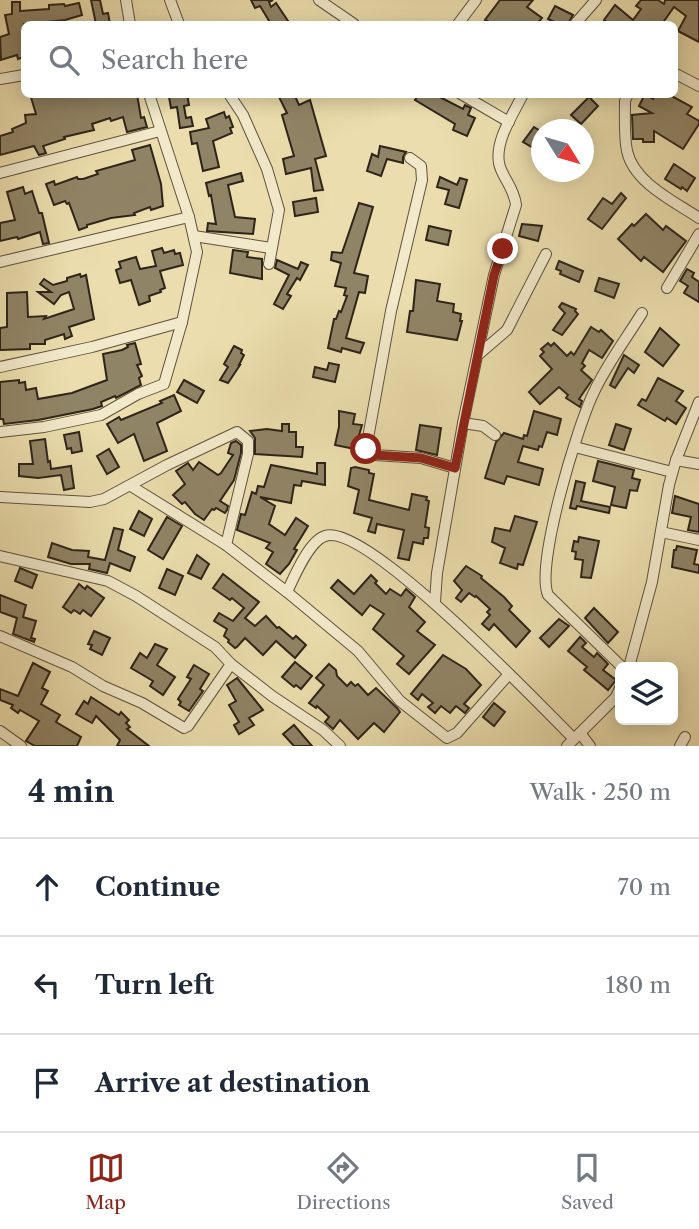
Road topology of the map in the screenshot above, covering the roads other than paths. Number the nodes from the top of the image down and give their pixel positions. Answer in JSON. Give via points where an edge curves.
{"nodes":[{"id":1,"x":126,"y":0,"type":"edge"},
{"id":2,"x":170,"y":0,"type":"edge"},
{"id":3,"x":319,"y":0,"type":"edge"},
{"id":4,"x":477,"y":0,"type":"edge"},
{"id":5,"x":596,"y":0,"type":"edge"},
{"id":6,"x":130,"y":21,"type":"edge"},
{"id":7,"x":177,"y":21,"type":"edge"},
{"id":8,"x":350,"y":21,"type":"edge"},
{"id":9,"x":460,"y":21,"type":"edge"},
{"id":10,"x":578,"y":21,"type":"edge"},
{"id":11,"x":678,"y":75,"type":"edge"},
{"id":12,"x":21,"y":76,"type":"edge"},
{"id":13,"x":0,"y":79,"type":"edge"},
{"id":14,"x":699,"y":86,"type":"edge"},
{"id":15,"x":150,"y":98,"type":"edge"},
{"id":16,"x":232,"y":98,"type":"edge"},
{"id":17,"x":468,"y":98,"type":"edge"},
{"id":18,"x":521,"y":98,"type":"edge"},
{"id":19,"x":626,"y":98,"type":"edge"},
{"id":20,"x":509,"y":122,"type":"junction"},
{"id":21,"x":160,"y":131,"type":"junction"},
{"id":22,"x":410,"y":158,"type":"dead end"},
{"id":23,"x":0,"y":173,"type":"edge"},
{"id":24,"x":189,"y":217,"type":"junction"},
{"id":25,"x":699,"y":218,"type":"edge"},
{"id":26,"x":699,"y":234,"type":"edge"},
{"id":27,"x":194,"y":236,"type":"junction"},
{"id":28,"x":271,"y":248,"type":"junction"},
{"id":29,"x":546,"y":254,"type":"dead end"},
{"id":30,"x":0,"y":262,"type":"edge"},
{"id":31,"x":269,"y":264,"type":"dead end"},
{"id":32,"x":667,"y":288,"type":"dead end"},
{"id":33,"x":642,"y":313,"type":"dead end"},
{"id":34,"x":182,"y":322,"type":"junction"},
{"id":35,"x":479,"y":355,"type":"junction"},
{"id":36,"x":0,"y":368,"type":"edge"},
{"id":37,"x":699,"y":401,"type":"edge"},
{"id":38,"x":463,"y":423,"type":"junction"},
{"id":39,"x":0,"y":432,"type":"edge"},
{"id":40,"x":495,"y":435,"type":"dead end"},
{"id":41,"x":575,"y":447,"type":"junction"},
{"id":42,"x":676,"y":460,"type":"junction"},
{"id":43,"x":699,"y":464,"type":"edge"},
{"id":44,"x":455,"y":468,"type":"junction"},
{"id":45,"x":672,"y":472,"type":"junction"},
{"id":46,"x":131,"y":486,"type":"junction"},
{"id":47,"x":0,"y":496,"type":"edge"},
{"id":48,"x":661,"y":532,"type":"junction"},
{"id":49,"x":699,"y":540,"type":"edge"},
{"id":50,"x":226,"y":545,"type":"junction"},
{"id":51,"x":0,"y":556,"type":"edge"},
{"id":52,"x":287,"y":592,"type":"junction"},
{"id":53,"x":435,"y":602,"type":"junction"},
{"id":54,"x":0,"y":636,"type":"edge"},
{"id":55,"x":617,"y":662,"type":"edge"},
{"id":56,"x":630,"y":662,"type":"edge"},
{"id":57,"x":231,"y":664,"type":"junction"},
{"id":58,"x":509,"y":674,"type":"junction"},
{"id":59,"x":615,"y":696,"type":"edge"},
{"id":60,"x":0,"y":732,"type":"edge"},
{"id":61,"x":574,"y":739,"type":"edge"},
{"id":62,"x":21,"y":746,"type":"edge"},
{"id":63,"x":340,"y":746,"type":"edge"},
{"id":64,"x":590,"y":746,"type":"edge"}],
"edges":[{"from":1,"to":6,"type":"street"},
{"from":2,"to":7,"type":"street"},
{"from":3,"to":8,"type":"street"},
{"from":4,"to":9,"type":"street"},
{"from":5,"to":10,"type":"street"},
{"from":11,"to":14,"type":"street"},
{"from":12,"to":13,"type":"street"},
{"from":15,"to":21,"type":"street"},
{"from":16,"to":28,"type":"street","via":[[267,169],[279,210]]},
{"from":17,"to":20,"type":"street"},
{"from":18,"to":20,"type":"street"},
{"from":19,"to":25,"type":"street","via":[[627,151],[632,166],[643,179]]},
{"from":20,"to":35,"type":"street","via":[[501,139],[499,164],[516,205],[494,275]]},
{"from":21,"to":23,"type":"street"},
{"from":21,"to":24,"type":"street"},
{"from":22,"to":44,"type":"street","via":[[421,166],[422,180],[391,311],[366,449],[374,455],[421,458]]},
{"from":24,"to":27,"type":"street"},
{"from":24,"to":30,"type":"street"},
{"from":26,"to":32,"type":"street"},
{"from":27,"to":28,"type":"street"},
{"from":27,"to":34,"type":"street","via":[[197,252]]},
{"from":28,"to":31,"type":"street"},
{"from":29,"to":35,"type":"street","via":[[506,330]]},
{"from":33,"to":41,"type":"street","via":[[594,393]]},
{"from":34,"to":36,"type":"street"},
{"from":34,"to":39,"type":"street","via":[[164,384],[101,415]]},
{"from":35,"to":38,"type":"street"},
{"from":37,"to":42,"type":"street"},
{"from":38,"to":40,"type":"street","via":[[483,426]]},
{"from":38,"to":44,"type":"street"},
{"from":41,"to":45,"type":"street"},
{"from":41,"to":55,"type":"street","via":[[555,518],[545,587]]},
{"from":42,"to":43,"type":"street"},
{"from":42,"to":45,"type":"street"},
{"from":44,"to":53,"type":"street"},
{"from":45,"to":48,"type":"street"},
{"from":46,"to":47,"type":"street","via":[[90,502]]},
{"from":46,"to":50,"type":"street"},
{"from":46,"to":50,"type":"street","via":[[237,432],[244,436],[248,454]]},
{"from":48,"to":49,"type":"street"},
{"from":48,"to":56,"type":"street"},
{"from":50,"to":52,"type":"street"},
{"from":51,"to":57,"type":"street","via":[[108,581],[215,648]]},
{"from":52,"to":53,"type":"street","via":[[304,558],[322,537],[333,534],[372,554]]},
{"from":52,"to":58,"type":"street","via":[[358,651],[400,701],[447,738],[457,733]]},
{"from":53,"to":58,"type":"street"},
{"from":54,"to":57,"type":"street","via":[[72,667],[184,728]]},
{"from":57,"to":63,"type":"street"},
{"from":58,"to":61,"type":"street"},
{"from":59,"to":61,"type":"street"},
{"from":60,"to":62,"type":"street"},
{"from":61,"to":64,"type":"street"}]}
